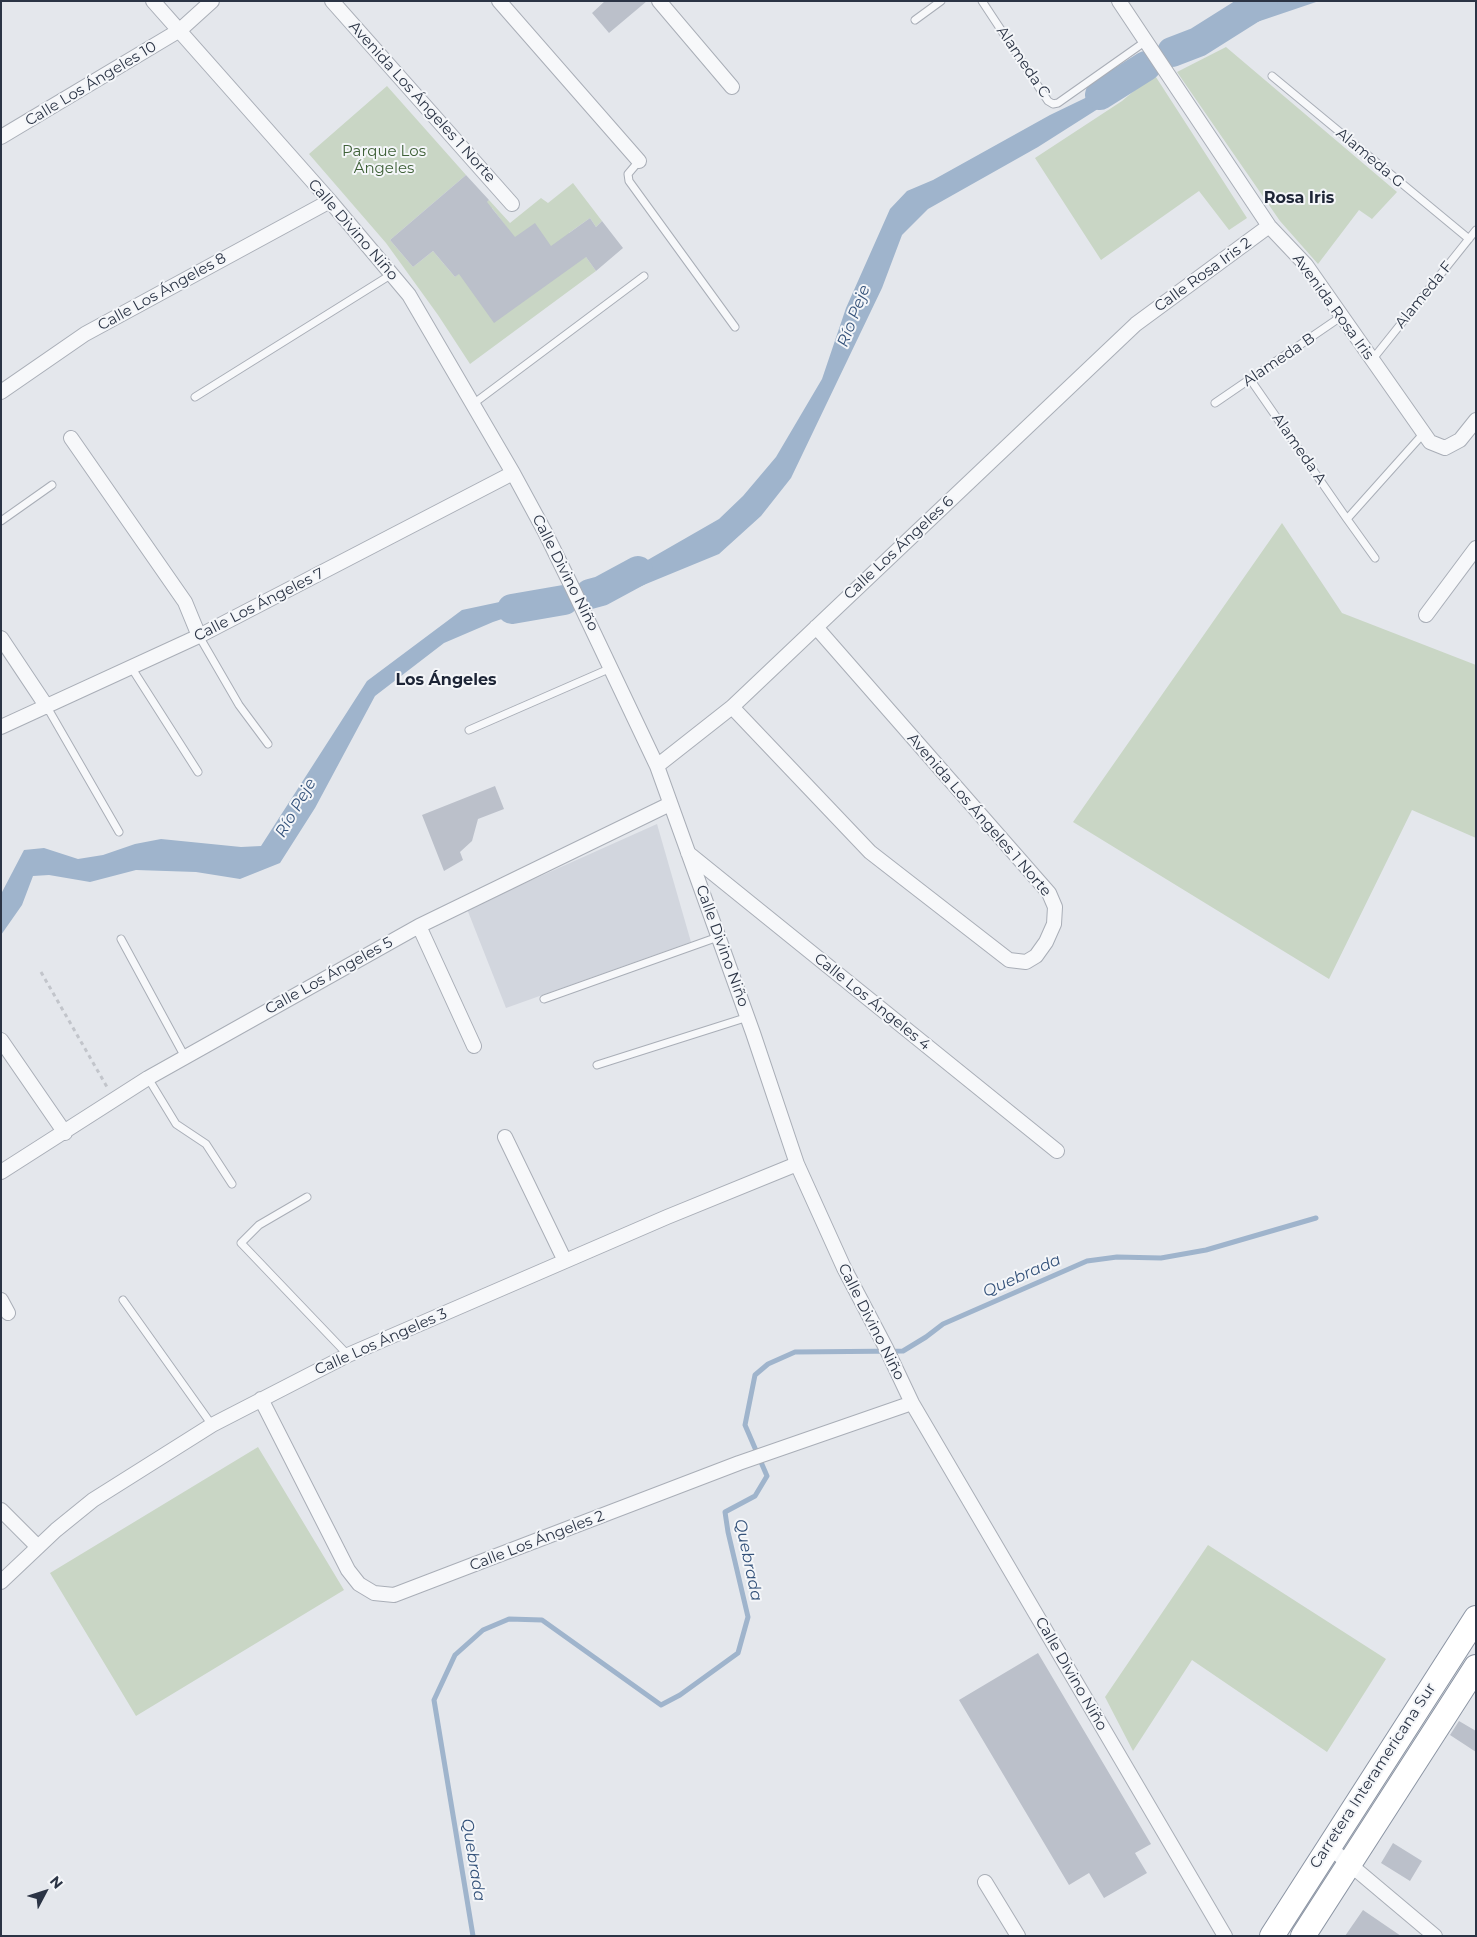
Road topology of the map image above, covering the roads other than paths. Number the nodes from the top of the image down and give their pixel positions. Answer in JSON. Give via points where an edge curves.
{"nodes":[{"id":1,"x":153,"y":1,"type":"edge"},
{"id":2,"x":212,"y":1,"type":"edge"},
{"id":3,"x":332,"y":1,"type":"edge"},
{"id":4,"x":499,"y":1,"type":"edge"},
{"id":5,"x":658,"y":1,"type":"edge"},
{"id":6,"x":941,"y":1,"type":"edge"},
{"id":7,"x":982,"y":1,"type":"edge"},
{"id":8,"x":1119,"y":1,"type":"edge"},
{"id":9,"x":915,"y":20,"type":"dead end"},
{"id":10,"x":180,"y":30,"type":"junction"},
{"id":11,"x":1146,"y":42,"type":"junction"},
{"id":12,"x":1272,"y":76,"type":"dead end"},
{"id":13,"x":732,"y":87,"type":"dead end"},
{"id":14,"x":1,"y":137,"type":"edge"},
{"id":15,"x":639,"y":161,"type":"joint"},
{"id":16,"x":330,"y":200,"type":"junction"},
{"id":17,"x":512,"y":204,"type":"dead end"},
{"id":18,"x":1269,"y":226,"type":"junction"},
{"id":19,"x":1476,"y":230,"type":"edge"},
{"id":20,"x":1469,"y":239,"type":"junction"},
{"id":21,"x":392,"y":274,"type":"junction"},
{"id":22,"x":644,"y":276,"type":"dead end"},
{"id":23,"x":1342,"y":316,"type":"junction"},
{"id":24,"x":1136,"y":324,"type":"joint"},
{"id":25,"x":735,"y":327,"type":"dead end"},
{"id":26,"x":1372,"y":360,"type":"junction"},
{"id":27,"x":1250,"y":379,"type":"junction"},
{"id":28,"x":1,"y":392,"type":"edge"},
{"id":29,"x":196,"y":397,"type":"dead end"},
{"id":30,"x":1215,"y":403,"type":"dead end"},
{"id":31,"x":473,"y":404,"type":"junction"},
{"id":32,"x":1476,"y":420,"type":"edge"},
{"id":33,"x":1423,"y":434,"type":"junction"},
{"id":34,"x":71,"y":438,"type":"dead end"},
{"id":35,"x":513,"y":474,"type":"junction"},
{"id":36,"x":52,"y":485,"type":"dead end"},
{"id":37,"x":1347,"y":519,"type":"junction"},
{"id":38,"x":1,"y":521,"type":"edge"},
{"id":39,"x":1476,"y":548,"type":"edge"},
{"id":40,"x":1375,"y":558,"type":"dead end"},
{"id":41,"x":1426,"y":615,"type":"dead end"},
{"id":42,"x":816,"y":627,"type":"junction"},
{"id":43,"x":199,"y":636,"type":"junction"},
{"id":44,"x":1,"y":638,"type":"edge"},
{"id":45,"x":131,"y":667,"type":"junction"},
{"id":46,"x":612,"y":667,"type":"junction"},
{"id":47,"x":48,"y":707,"type":"junction"},
{"id":48,"x":732,"y":707,"type":"junction"},
{"id":49,"x":1,"y":727,"type":"edge"},
{"id":50,"x":469,"y":730,"type":"dead end"},
{"id":51,"x":268,"y":744,"type":"dead end"},
{"id":52,"x":657,"y":766,"type":"junction"},
{"id":53,"x":198,"y":772,"type":"dead end"},
{"id":54,"x":670,"y":804,"type":"junction"},
{"id":55,"x":119,"y":832,"type":"dead end"},
{"id":56,"x":688,"y":852,"type":"junction"},
{"id":57,"x":419,"y":926,"type":"junction"},
{"id":58,"x":718,"y":937,"type":"junction"},
{"id":59,"x":121,"y":939,"type":"dead end"},
{"id":60,"x":544,"y":999,"type":"dead end"},
{"id":61,"x":748,"y":1018,"type":"junction"},
{"id":62,"x":1,"y":1040,"type":"edge"},
{"id":63,"x":474,"y":1046,"type":"dead end"},
{"id":64,"x":185,"y":1057,"type":"junction"},
{"id":65,"x":597,"y":1065,"type":"dead end"},
{"id":66,"x":148,"y":1078,"type":"junction"},
{"id":67,"x":65,"y":1133,"type":"junction"},
{"id":68,"x":506,"y":1137,"type":"dead end"},
{"id":69,"x":1057,"y":1151,"type":"dead end"},
{"id":70,"x":797,"y":1164,"type":"junction"},
{"id":71,"x":1,"y":1172,"type":"edge"},
{"id":72,"x":232,"y":1184,"type":"dead end"},
{"id":73,"x":307,"y":1197,"type":"dead end"},
{"id":74,"x":565,"y":1261,"type":"junction"},
{"id":75,"x":1,"y":1300,"type":"edge"},
{"id":76,"x":124,"y":1300,"type":"dead end"},
{"id":77,"x":5,"y":1315,"type":"edge"},
{"id":78,"x":348,"y":1355,"type":"junction"},
{"id":79,"x":261,"y":1400,"type":"junction"},
{"id":80,"x":912,"y":1403,"type":"junction"},
{"id":81,"x":212,"y":1425,"type":"junction"},
{"id":82,"x":1,"y":1510,"type":"edge"},
{"id":83,"x":38,"y":1548,"type":"junction"},
{"id":84,"x":1,"y":1582,"type":"edge"},
{"id":85,"x":1476,"y":1618,"type":"edge"},
{"id":86,"x":1476,"y":1667,"type":"edge"},
{"id":87,"x":1328,"y":1846,"type":"junction"},
{"id":88,"x":1349,"y":1863,"type":"junction"},
{"id":89,"x":985,"y":1882,"type":"dead end"},
{"id":90,"x":1222,"y":1934,"type":"edge"},
{"id":91,"x":1018,"y":1936,"type":"edge"},
{"id":92,"x":1272,"y":1936,"type":"edge"},
{"id":93,"x":1303,"y":1936,"type":"edge"},
{"id":94,"x":1435,"y":1936,"type":"edge"}],
"edges":[{"from":1,"to":10,"type":"street","name":"Calle Divino Niño"},
{"from":2,"to":10,"type":"street","name":"Calle Los Ángeles 10"},
{"from":3,"to":17,"type":"street","name":"Avenida Los Ángeles 1 Norte"},
{"from":4,"to":15,"type":"street"},
{"from":5,"to":13,"type":"street"},
{"from":6,"to":9,"type":"lane"},
{"from":7,"to":11,"type":"lane","name":"Alameda C","via":[[1052,104]]},
{"from":8,"to":11,"type":"street","name":"Avenida Rosa Iris"},
{"from":10,"to":14,"type":"street","name":"Calle Los Ángeles 10"},
{"from":10,"to":16,"type":"street","name":"Calle Divino Niño"},
{"from":11,"to":18,"type":"street","name":"Avenida Rosa Iris"},
{"from":12,"to":20,"type":"lane","name":"Alameda G"},
{"from":15,"to":25,"type":"lane","via":[[628,174],[629,181]]},
{"from":16,"to":21,"type":"street","name":"Calle Divino Niño"},
{"from":16,"to":28,"type":"street","name":"Calle Los Ángeles 8","via":[[85,334]]},
{"from":18,"to":23,"type":"street","name":"Avenida Rosa Iris","via":[[1306,265]]},
{"from":18,"to":24,"type":"street","name":"Calle Rosa Iris 2"},
{"from":19,"to":20,"type":"lane","name":"Alameda F"},
{"from":20,"to":26,"type":"lane","name":"Alameda F"},
{"from":21,"to":29,"type":"lane"},
{"from":21,"to":31,"type":"street","name":"Calle Divino Niño","via":[[410,295]]},
{"from":22,"to":31,"type":"lane"},
{"from":23,"to":26,"type":"street","name":"Avenida Rosa Iris"},
{"from":23,"to":27,"type":"lane","name":"Alameda B"},
{"from":24,"to":42,"type":"street","name":"Calle Los Ángeles 6"},
{"from":26,"to":33,"type":"street","name":"Avenida Rosa Iris"},
{"from":27,"to":30,"type":"lane","name":"Alameda B"},
{"from":27,"to":37,"type":"lane","name":"Alameda A"},
{"from":31,"to":35,"type":"street","name":"Calle Divino Niño"},
{"from":32,"to":33,"type":"street","name":"Avenida Rosa Iris","via":[[1460,440],[1445,448],[1430,442]]},
{"from":33,"to":37,"type":"lane"},
{"from":34,"to":43,"type":"street","via":[[185,602]]},
{"from":35,"to":43,"type":"street","name":"Calle Los Ángeles 7"},
{"from":35,"to":46,"type":"street","name":"Calle Divino Niño"},
{"from":36,"to":38,"type":"lane"},
{"from":37,"to":40,"type":"lane","name":"Alameda A"},
{"from":39,"to":41,"type":"street"},
{"from":42,"to":48,"type":"street","name":"Calle Los Ángeles 6"},
{"from":42,"to":48,"type":"street","name":"Avenida Los Ángeles 1 Norte","via":[[1049,893],[1055,907],[1054,924],[1036,956],[1026,962],[1009,960],[870,852]]},
{"from":43,"to":45,"type":"street","name":"Calle Los Ángeles 7"},
{"from":43,"to":51,"type":"lane","via":[[239,705]]},
{"from":44,"to":47,"type":"street"},
{"from":45,"to":47,"type":"street","name":"Calle Los Ángeles 7"},
{"from":45,"to":53,"type":"lane"},
{"from":46,"to":50,"type":"lane"},
{"from":46,"to":52,"type":"street","name":"Calle Divino Niño"},
{"from":47,"to":49,"type":"street","name":"Calle Los Ángeles 7"},
{"from":47,"to":55,"type":"lane"},
{"from":48,"to":52,"type":"street","name":"Calle Los Ángeles 6"},
{"from":52,"to":54,"type":"street","name":"Calle Divino Niño"},
{"from":54,"to":56,"type":"street","name":"Calle Divino Niño"},
{"from":54,"to":57,"type":"street","name":"Calle Los Ángeles 5"},
{"from":56,"to":58,"type":"street","name":"Calle Divino Niño"},
{"from":56,"to":69,"type":"street","name":"Calle Los Ángeles 4"},
{"from":57,"to":63,"type":"street"},
{"from":57,"to":64,"type":"street","name":"Calle Los Ángeles 5"},
{"from":58,"to":60,"type":"lane"},
{"from":58,"to":61,"type":"street","name":"Calle Divino Niño"},
{"from":59,"to":64,"type":"lane"},
{"from":61,"to":65,"type":"lane"},
{"from":61,"to":70,"type":"street","name":"Calle Divino Niño"},
{"from":62,"to":67,"type":"street"},
{"from":64,"to":66,"type":"street","name":"Calle Los Ángeles 5"},
{"from":66,"to":67,"type":"street","name":"Calle Los Ángeles 5"},
{"from":66,"to":72,"type":"lane","via":[[176,1124],[206,1144]]},
{"from":67,"to":71,"type":"street","name":"Calle Los Ángeles 5"},
{"from":68,"to":74,"type":"street"},
{"from":70,"to":74,"type":"street","name":"Calle Los Ángeles 3"},
{"from":70,"to":80,"type":"street","name":"Calle Divino Niño","via":[[844,1268]]},
{"from":73,"to":78,"type":"lane","via":[[259,1226],[241,1243]]},
{"from":74,"to":78,"type":"street","name":"Calle Los Ángeles 3"},
{"from":75,"to":77,"type":"street"},
{"from":76,"to":81,"type":"lane"},
{"from":78,"to":79,"type":"street","name":"Calle Los Ángeles 3"},
{"from":79,"to":80,"type":"street","name":"Calle Los Ángeles 2","via":[[348,1570],[359,1584],[374,1593],[394,1595],[739,1463]]},
{"from":79,"to":81,"type":"street","name":"Calle Los Ángeles 3"},
{"from":80,"to":90,"type":"street","name":"Calle Divino Niño"},
{"from":81,"to":83,"type":"street","name":"Calle Los Ángeles 3","via":[[93,1500]]},
{"from":82,"to":83,"type":"street"},
{"from":83,"to":84,"type":"street","name":"Calle Los Ángeles 3"},
{"from":85,"to":87,"type":"highway","name":"Carretera Interamericana Sur"},
{"from":86,"to":88,"type":"highway","name":"Carretera Interamericana Sur"},
{"from":87,"to":88,"type":"street"},
{"from":87,"to":92,"type":"highway","name":"Carretera Interamericana Sur"},
{"from":88,"to":93,"type":"highway","name":"Carretera Interamericana Sur"},
{"from":88,"to":94,"type":"street"},
{"from":89,"to":91,"type":"street"}]}
